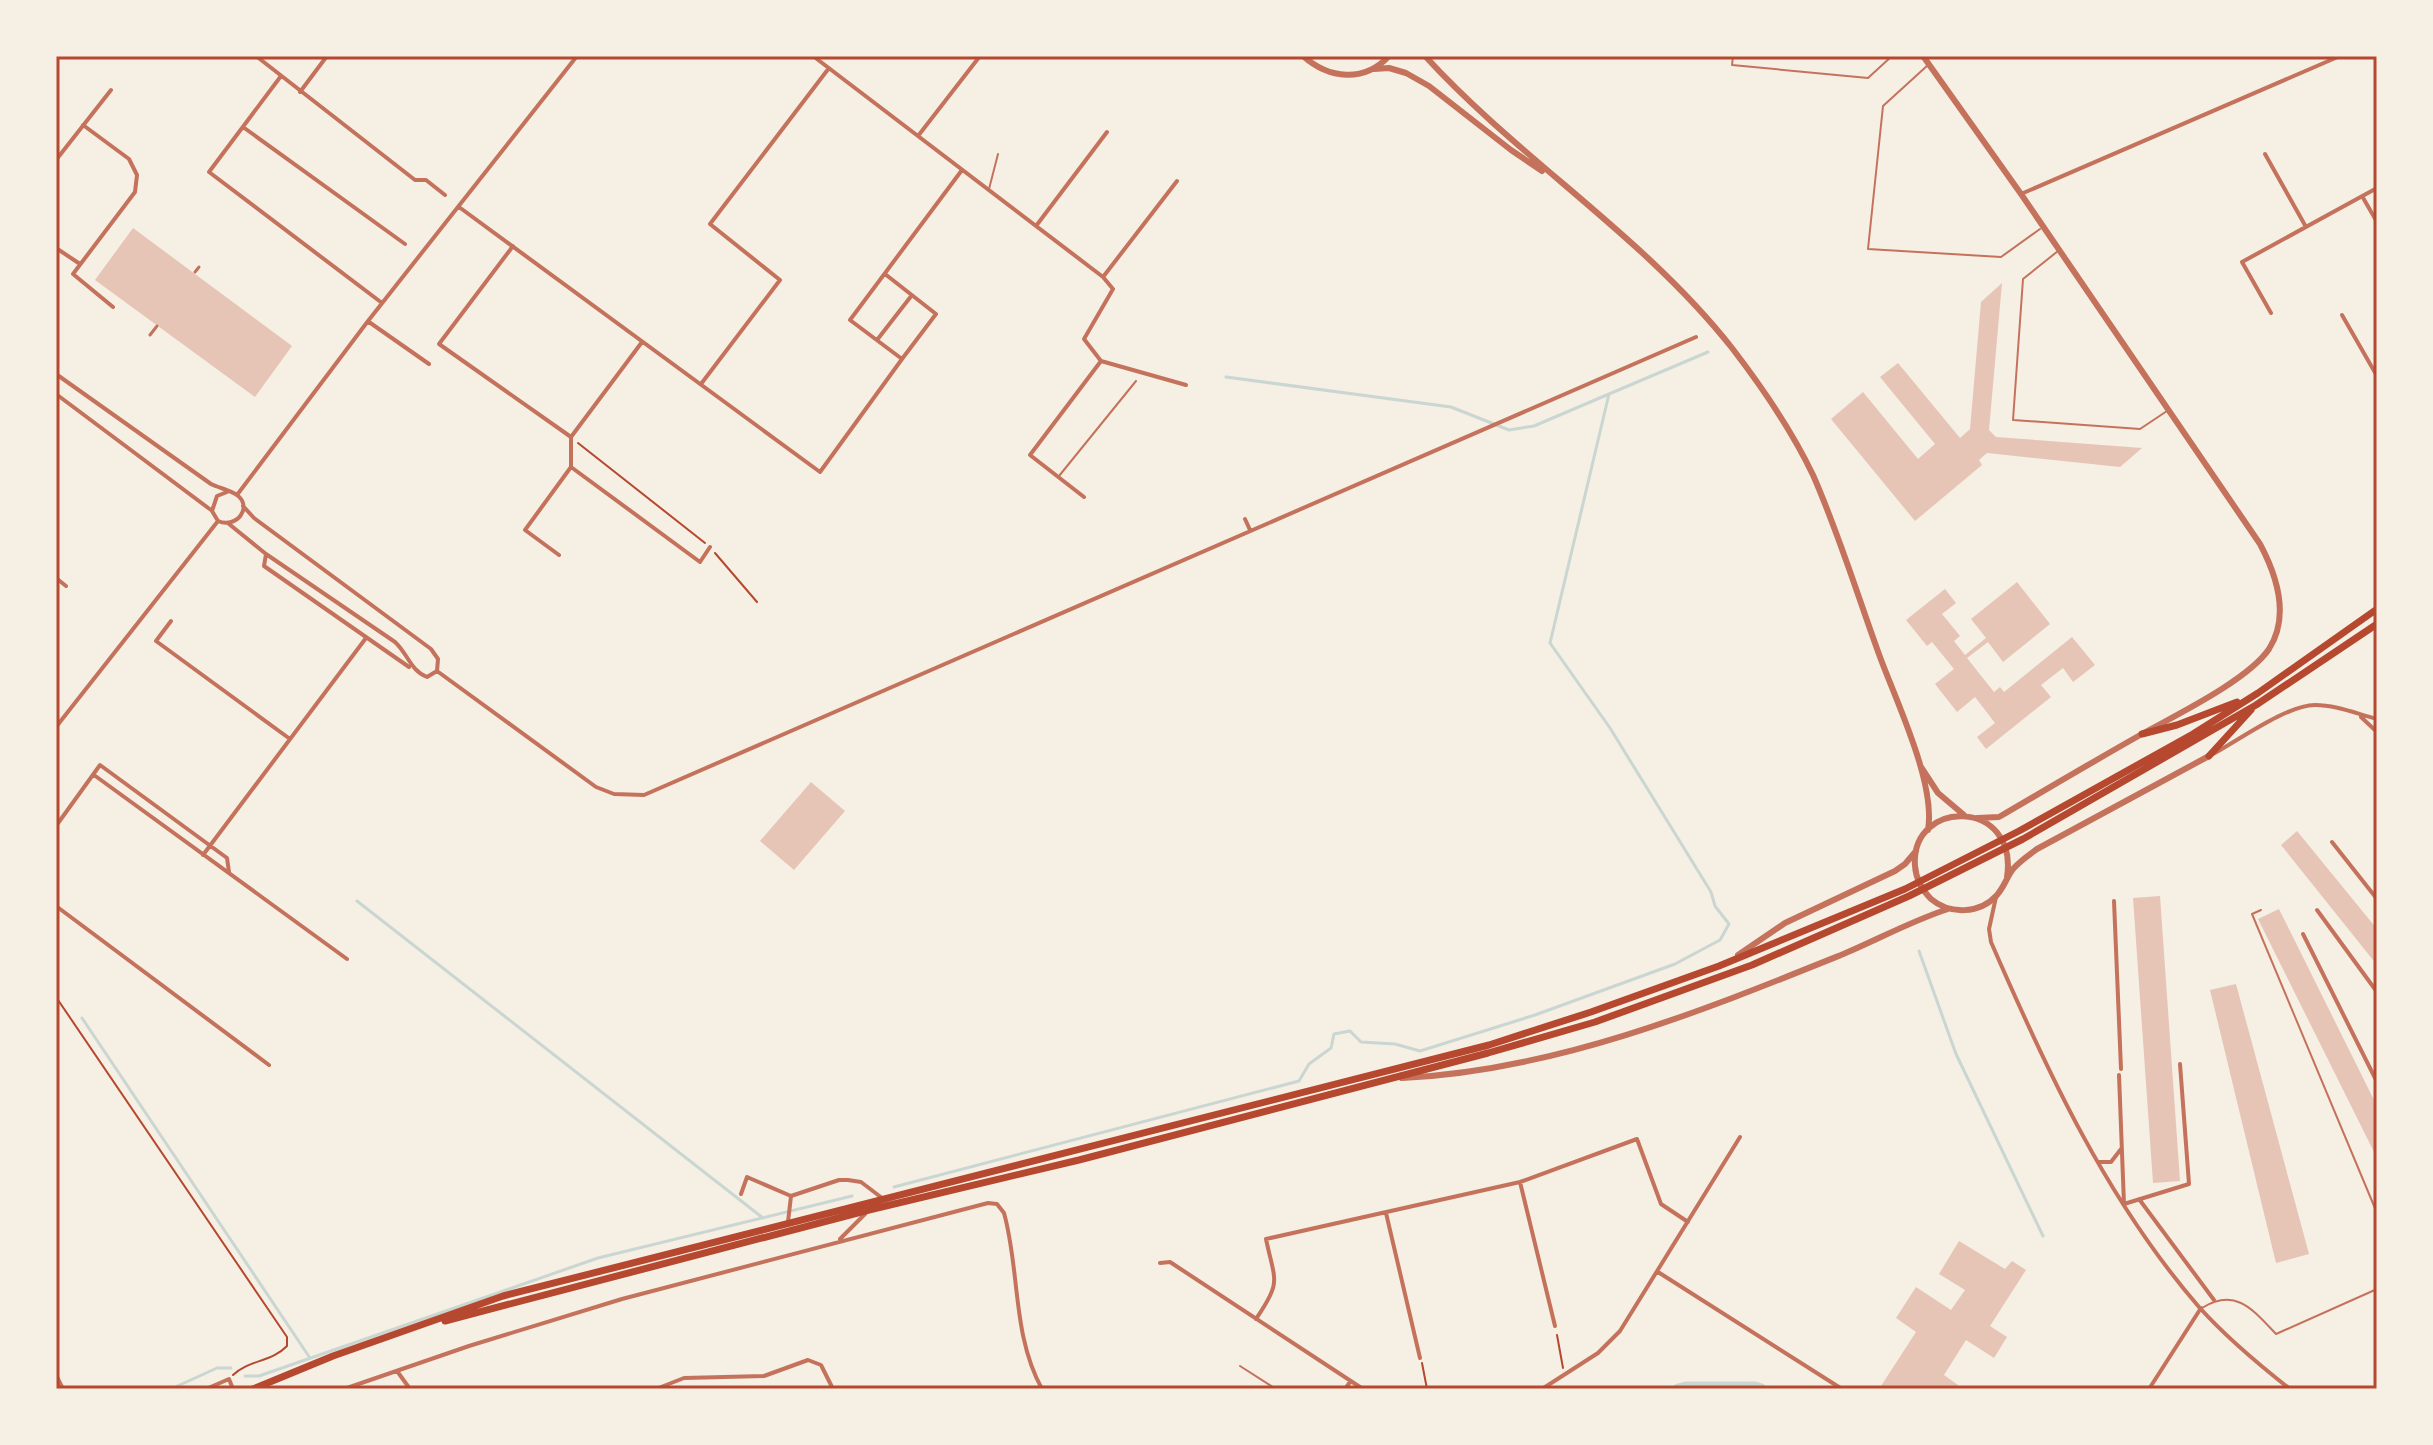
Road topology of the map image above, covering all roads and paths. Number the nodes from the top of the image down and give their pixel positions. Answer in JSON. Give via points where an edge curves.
{"nodes":[{"id":1,"x":256,"y":56,"type":"edge"},
{"id":2,"x":327,"y":56,"type":"edge"},
{"id":3,"x":577,"y":56,"type":"edge"},
{"id":4,"x":813,"y":56,"type":"edge"},
{"id":5,"x":980,"y":56,"type":"edge"},
{"id":6,"x":1303,"y":56,"type":"edge"},
{"id":7,"x":1389,"y":56,"type":"edge"},
{"id":8,"x":1425,"y":56,"type":"edge"},
{"id":9,"x":1733,"y":56,"type":"edge"},
{"id":10,"x":1892,"y":56,"type":"edge"},
{"id":11,"x":1923,"y":56,"type":"edge"},
{"id":12,"x":2340,"y":56,"type":"edge"},
{"id":13,"x":1929,"y":64,"type":"junction"},
{"id":14,"x":829,"y":68,"type":"junction"},
{"id":15,"x":1374,"y":69,"type":"junction"},
{"id":16,"x":281,"y":76,"type":"junction"},
{"id":17,"x":111,"y":90,"type":"dead end"},
{"id":18,"x":300,"y":92,"type":"junction"},
{"id":19,"x":83,"y":125,"type":"junction"},
{"id":20,"x":243,"y":127,"type":"junction"},
{"id":21,"x":1107,"y":132,"type":"dead end"},
{"id":22,"x":918,"y":136,"type":"junction"},
{"id":23,"x":998,"y":154,"type":"dead end"},
{"id":24,"x":2265,"y":154,"type":"dead end"},
{"id":25,"x":56,"y":160,"type":"edge"},
{"id":26,"x":962,"y":170,"type":"junction"},
{"id":27,"x":1177,"y":181,"type":"dead end"},
{"id":28,"x":1559,"y":182,"type":"junction"},
{"id":29,"x":2377,"y":188,"type":"edge"},
{"id":30,"x":989,"y":190,"type":"junction"},
{"id":31,"x":2021,"y":194,"type":"junction"},
{"id":32,"x":445,"y":195,"type":"dead end"},
{"id":33,"x":2362,"y":196,"type":"junction"},
{"id":34,"x":459,"y":207,"type":"junction"},
{"id":35,"x":2377,"y":222,"type":"edge"},
{"id":36,"x":1036,"y":226,"type":"junction"},
{"id":37,"x":2043,"y":227,"type":"junction"},
{"id":38,"x":2306,"y":227,"type":"junction"},
{"id":39,"x":405,"y":244,"type":"dead end"},
{"id":40,"x":513,"y":246,"type":"junction"},
{"id":41,"x":56,"y":248,"type":"edge"},
{"id":42,"x":2059,"y":251,"type":"junction"},
{"id":43,"x":80,"y":264,"type":"junction"},
{"id":44,"x":199,"y":267,"type":"dead end"},
{"id":45,"x":195,"y":272,"type":"dead end"},
{"id":46,"x":884,"y":274,"type":"junction"},
{"id":47,"x":1103,"y":277,"type":"junction"},
{"id":48,"x":912,"y":295,"type":"junction"},
{"id":49,"x":383,"y":303,"type":"junction"},
{"id":50,"x":113,"y":307,"type":"dead end"},
{"id":51,"x":2271,"y":313,"type":"dead end"},
{"id":52,"x":2342,"y":315,"type":"dead end"},
{"id":53,"x":368,"y":321,"type":"junction"},
{"id":54,"x":157,"y":326,"type":"dead end"},
{"id":55,"x":150,"y":335,"type":"dead end"},
{"id":56,"x":1696,"y":337,"type":"dead end"},
{"id":57,"x":877,"y":340,"type":"junction"},
{"id":58,"x":642,"y":342,"type":"junction"},
{"id":59,"x":902,"y":359,"type":"junction"},
{"id":60,"x":1101,"y":361,"type":"junction"},
{"id":61,"x":429,"y":364,"type":"dead end"},
{"id":62,"x":56,"y":374,"type":"edge"},
{"id":63,"x":2377,"y":376,"type":"edge"},
{"id":64,"x":1136,"y":381,"type":"dead end"},
{"id":65,"x":701,"y":385,"type":"junction"},
{"id":66,"x":1186,"y":385,"type":"dead end"},
{"id":67,"x":56,"y":394,"type":"edge"},
{"id":68,"x":2169,"y":410,"type":"junction"},
{"id":69,"x":571,"y":437,"type":"junction"},
{"id":70,"x":571,"y":467,"type":"junction"},
{"id":71,"x":1059,"y":477,"type":"junction"},
{"id":72,"x":227,"y":492,"type":"junction"},
{"id":73,"x":237,"y":495,"type":"junction"},
{"id":74,"x":1084,"y":497,"type":"dead end"},
{"id":75,"x":243,"y":506,"type":"junction"},
{"id":76,"x":212,"y":511,"type":"junction"},
{"id":77,"x":1245,"y":519,"type":"dead end"},
{"id":78,"x":218,"y":521,"type":"junction"},
{"id":79,"x":228,"y":524,"type":"junction"},
{"id":80,"x":1250,"y":530,"type":"junction"},
{"id":81,"x":710,"y":547,"type":"junction"},
{"id":82,"x":266,"y":554,"type":"junction"},
{"id":83,"x":559,"y":555,"type":"dead end"},
{"id":84,"x":56,"y":578,"type":"edge"},
{"id":85,"x":66,"y":586,"type":"dead end"},
{"id":86,"x":757,"y":602,"type":"dead end"},
{"id":87,"x":2374,"y":611,"type":"edge"},
{"id":88,"x":171,"y":621,"type":"dead end"},
{"id":89,"x":2377,"y":624,"type":"edge"},
{"id":90,"x":366,"y":638,"type":"junction"},
{"id":91,"x":413,"y":669,"type":"junction"},
{"id":92,"x":437,"y":671,"type":"junction"},
{"id":93,"x":2258,"y":693,"type":"junction"},
{"id":94,"x":2256,"y":705,"type":"junction"},
{"id":95,"x":2356,"y":713,"type":"junction"},
{"id":96,"x":2377,"y":719,"type":"edge"},
{"id":97,"x":56,"y":727,"type":"edge"},
{"id":98,"x":2377,"y":732,"type":"edge"},
{"id":99,"x":2142,"y":734,"type":"junction"},
{"id":100,"x":290,"y":739,"type":"junction"},
{"id":101,"x":2209,"y":756,"type":"junction"},
{"id":102,"x":1919,"y":764,"type":"junction"},
{"id":103,"x":94,"y":775,"type":"junction"},
{"id":104,"x":161,"y":810,"type":"junction"},
{"id":105,"x":1965,"y":815,"type":"junction"},
{"id":106,"x":1977,"y":818,"type":"junction"},
{"id":107,"x":154,"y":819,"type":"junction"},
{"id":108,"x":56,"y":826,"type":"edge"},
{"id":109,"x":1928,"y":830,"type":"junction"},
{"id":110,"x":2021,"y":835,"type":"junction"},
{"id":111,"x":2332,"y":842,"type":"dead end"},
{"id":112,"x":210,"y":846,"type":"junction"},
{"id":113,"x":1916,"y":851,"type":"junction"},
{"id":114,"x":203,"y":855,"type":"junction"},
{"id":115,"x":229,"y":874,"type":"junction"},
{"id":116,"x":2007,"y":877,"type":"junction"},
{"id":117,"x":1907,"y":893,"type":"junction"},
{"id":118,"x":1996,"y":897,"type":"junction"},
{"id":119,"x":2377,"y":899,"type":"edge"},
{"id":120,"x":2114,"y":901,"type":"dead end"},
{"id":121,"x":56,"y":906,"type":"edge"},
{"id":122,"x":1948,"y":909,"type":"junction"},
{"id":123,"x":2261,"y":910,"type":"dead end"},
{"id":124,"x":2317,"y":910,"type":"dead end"},
{"id":125,"x":2303,"y":934,"type":"dead end"},
{"id":126,"x":347,"y":959,"type":"dead end"},
{"id":127,"x":1719,"y":966,"type":"junction"},
{"id":128,"x":2377,"y":992,"type":"edge"},
{"id":129,"x":56,"y":997,"type":"edge"},
{"id":130,"x":2180,"y":1064,"type":"dead end"},
{"id":131,"x":269,"y":1065,"type":"dead end"},
{"id":132,"x":2121,"y":1069,"type":"dead end"},
{"id":133,"x":2119,"y":1075,"type":"dead end"},
{"id":134,"x":1387,"y":1078,"type":"junction"},
{"id":135,"x":2377,"y":1082,"type":"edge"},
{"id":136,"x":1740,"y":1137,"type":"dead end"},
{"id":137,"x":2122,"y":1146,"type":"junction"},
{"id":138,"x":2098,"y":1162,"type":"junction"},
{"id":139,"x":1520,"y":1182,"type":"junction"},
{"id":140,"x":741,"y":1194,"type":"dead end"},
{"id":141,"x":791,"y":1196,"type":"junction"},
{"id":142,"x":882,"y":1198,"type":"junction"},
{"id":143,"x":2139,"y":1199,"type":"junction"},
{"id":144,"x":2124,"y":1204,"type":"junction"},
{"id":145,"x":869,"y":1210,"type":"junction"},
{"id":146,"x":1385,"y":1212,"type":"junction"},
{"id":147,"x":2377,"y":1213,"type":"edge"},
{"id":148,"x":788,"y":1222,"type":"junction"},
{"id":149,"x":1688,"y":1222,"type":"junction"},
{"id":150,"x":838,"y":1240,"type":"junction"},
{"id":151,"x":1160,"y":1263,"type":"dead end"},
{"id":152,"x":1658,"y":1272,"type":"junction"},
{"id":153,"x":2377,"y":1289,"type":"edge"},
{"id":154,"x":2214,"y":1300,"type":"junction"},
{"id":155,"x":2201,"y":1308,"type":"junction"},
{"id":156,"x":1256,"y":1319,"type":"junction"},
{"id":157,"x":1555,"y":1326,"type":"joint"},
{"id":158,"x":400,"y":1333,"type":"junction"},
{"id":159,"x":1420,"y":1358,"type":"joint"},
{"id":160,"x":1240,"y":1366,"type":"dead end"},
{"id":161,"x":397,"y":1371,"type":"junction"},
{"id":162,"x":56,"y":1375,"type":"edge"},
{"id":163,"x":1565,"y":1377,"type":"junction"},
{"id":164,"x":229,"y":1379,"type":"junction"},
{"id":165,"x":1350,"y":1382,"type":"junction"},
{"id":166,"x":63,"y":1389,"type":"edge"},
{"id":167,"x":206,"y":1389,"type":"edge"},
{"id":168,"x":233,"y":1389,"type":"edge"},
{"id":169,"x":253,"y":1389,"type":"edge"},
{"id":170,"x":344,"y":1389,"type":"edge"},
{"id":171,"x":410,"y":1389,"type":"edge"},
{"id":172,"x":656,"y":1389,"type":"edge"},
{"id":173,"x":833,"y":1389,"type":"edge"},
{"id":174,"x":1042,"y":1389,"type":"edge"},
{"id":175,"x":1276,"y":1389,"type":"edge"},
{"id":176,"x":1345,"y":1389,"type":"edge"},
{"id":177,"x":1363,"y":1389,"type":"edge"},
{"id":178,"x":1427,"y":1389,"type":"edge"},
{"id":179,"x":1542,"y":1389,"type":"edge"},
{"id":180,"x":1842,"y":1389,"type":"edge"},
{"id":181,"x":2149,"y":1389,"type":"edge"},
{"id":182,"x":2290,"y":1389,"type":"edge"}],
"edges":[{"from":1,"to":16,"type":"street"},
{"from":2,"to":18,"type":"street"},
{"from":3,"to":34,"type":"street"},
{"from":4,"to":14,"type":"street"},
{"from":5,"to":22,"type":"street"},
{"from":6,"to":15,"type":"street","via":[[1337,75]]},
{"from":7,"to":15,"type":"street"},
{"from":8,"to":28,"type":"street"},
{"from":9,"to":10,"type":"lane","via":[[1732,65],[1868,78]]},
{"from":11,"to":13,"type":"street"},
{"from":12,"to":31,"type":"street"},
{"from":13,"to":31,"type":"street"},
{"from":13,"to":37,"type":"lane","via":[[1883,106],[1868,249],[2001,257]]},
{"from":14,"to":22,"type":"street"},
{"from":14,"to":65,"type":"street","via":[[710,224],[780,280]]},
{"from":15,"to":28,"type":"street","via":[[1406,73],[1429,86]]},
{"from":16,"to":18,"type":"street"},
{"from":16,"to":20,"type":"street"},
{"from":17,"to":19,"type":"street"},
{"from":18,"to":32,"type":"street","via":[[415,180],[426,180]]},
{"from":19,"to":25,"type":"street"},
{"from":19,"to":43,"type":"street","via":[[129,159],[137,175],[135,192]]},
{"from":20,"to":39,"type":"street"},
{"from":20,"to":49,"type":"street","via":[[209,172]]},
{"from":21,"to":36,"type":"street"},
{"from":22,"to":26,"type":"street"},
{"from":23,"to":30,"type":"lane"},
{"from":24,"to":38,"type":"street"},
{"from":26,"to":30,"type":"street"},
{"from":26,"to":46,"type":"street"},
{"from":27,"to":47,"type":"street"},
{"from":28,"to":102,"type":"street","via":[[1656,266],[1715,327],[1784,423],[1831,520]]},
{"from":29,"to":33,"type":"street"},
{"from":30,"to":36,"type":"street"},
{"from":31,"to":37,"type":"street"},
{"from":33,"to":35,"type":"street"},
{"from":33,"to":38,"type":"street"},
{"from":34,"to":40,"type":"street"},
{"from":34,"to":49,"type":"street"},
{"from":36,"to":47,"type":"street"},
{"from":37,"to":42,"type":"street"},
{"from":38,"to":51,"type":"street","via":[[2242,262]]},
{"from":40,"to":58,"type":"street"},
{"from":40,"to":69,"type":"street","via":[[439,344]]},
{"from":41,"to":43,"type":"street"},
{"from":42,"to":68,"type":"street"},
{"from":42,"to":68,"type":"lane","via":[[2023,279],[2013,420],[2140,429]]},
{"from":43,"to":50,"type":"street","via":[[73,274]]},
{"from":44,"to":45,"type":"street"},
{"from":46,"to":48,"type":"street"},
{"from":46,"to":57,"type":"street","via":[[850,320]]},
{"from":47,"to":60,"type":"street","via":[[1113,289],[1084,339]]},
{"from":48,"to":57,"type":"street"},
{"from":48,"to":59,"type":"street","via":[[936,314]]},
{"from":49,"to":53,"type":"street"},
{"from":52,"to":63,"type":"street"},
{"from":53,"to":61,"type":"street"},
{"from":53,"to":73,"type":"street"},
{"from":54,"to":55,"type":"street"},
{"from":56,"to":80,"type":"street"},
{"from":57,"to":59,"type":"street"},
{"from":58,"to":65,"type":"street"},
{"from":58,"to":69,"type":"street"},
{"from":59,"to":65,"type":"street","via":[[820,472]]},
{"from":60,"to":66,"type":"street"},
{"from":60,"to":71,"type":"street","via":[[1030,455]]},
{"from":62,"to":72,"type":"street"},
{"from":64,"to":71,"type":"lane"},
{"from":67,"to":76,"type":"street"},
{"from":68,"to":99,"type":"street","via":[[2260,544],[2279,590],[2280,609],[2277,631],[2256,663],[2208,698]]},
{"from":69,"to":70,"type":"street"},
{"from":69,"to":81,"type":"path"},
{"from":70,"to":81,"type":"street","via":[[700,562]]},
{"from":70,"to":83,"type":"street","via":[[525,530]]},
{"from":71,"to":74,"type":"street"},
{"from":72,"to":73,"type":"street"},
{"from":72,"to":76,"type":"street","via":[[217,496]]},
{"from":73,"to":75,"type":"street"},
{"from":75,"to":79,"type":"street","via":[[241,516]]},
{"from":75,"to":92,"type":"street","via":[[431,649],[438,659]]},
{"from":76,"to":78,"type":"street"},
{"from":77,"to":80,"type":"street"},
{"from":78,"to":79,"type":"street"},
{"from":78,"to":97,"type":"street"},
{"from":79,"to":82,"type":"street"},
{"from":80,"to":92,"type":"street","via":[[644,795],[596,787]]},
{"from":81,"to":86,"type":"path"},
{"from":82,"to":90,"type":"street","via":[[264,566]]},
{"from":82,"to":91,"type":"street","via":[[395,642]]},
{"from":84,"to":85,"type":"street"},
{"from":87,"to":93,"type":"main road"},
{"from":88,"to":100,"type":"street","via":[[156,641]]},
{"from":89,"to":94,"type":"main road"},
{"from":90,"to":91,"type":"street"},
{"from":90,"to":100,"type":"street"},
{"from":91,"to":92,"type":"street","via":[[427,677]]},
{"from":93,"to":99,"type":"main road"},
{"from":93,"to":110,"type":"main road"},
{"from":94,"to":101,"type":"main road"},
{"from":94,"to":110,"type":"main road"},
{"from":95,"to":96,"type":"street"},
{"from":95,"to":98,"type":"street"},
{"from":95,"to":101,"type":"street","via":[[2300,707]]},
{"from":99,"to":106,"type":"street","via":[[1999,817]]},
{"from":100,"to":112,"type":"street"},
{"from":101,"to":116,"type":"street","via":[[2037,849]]},
{"from":102,"to":105,"type":"street","via":[[1938,793]]},
{"from":102,"to":109,"type":"street","via":[[1930,808]]},
{"from":103,"to":104,"type":"street","via":[[100,765]]},
{"from":103,"to":107,"type":"street"},
{"from":103,"to":108,"type":"street"},
{"from":104,"to":107,"type":"street"},
{"from":104,"to":112,"type":"street"},
{"from":105,"to":106,"type":"street"},
{"from":105,"to":109,"type":"street"},
{"from":106,"to":116,"type":"street","via":[[2001,835],[2007,848]]},
{"from":107,"to":114,"type":"street"},
{"from":109,"to":113,"type":"street"},
{"from":110,"to":117,"type":"main road"},
{"from":111,"to":119,"type":"street"},
{"from":112,"to":114,"type":"street"},
{"from":112,"to":115,"type":"street","via":[[227,858]]},
{"from":113,"to":122,"type":"street","via":[[1921,886]]},
{"from":113,"to":127,"type":"street","via":[[1896,870],[1785,923]]},
{"from":114,"to":115,"type":"street"},
{"from":115,"to":126,"type":"street"},
{"from":116,"to":118,"type":"street"},
{"from":117,"to":127,"type":"main road"},
{"from":117,"to":134,"type":"main road","via":[[1752,965],[1595,1022]]},
{"from":118,"to":122,"type":"street","via":[[1972,910]]},
{"from":118,"to":138,"type":"street","via":[[1991,942],[2054,1082]]},
{"from":120,"to":132,"type":"street"},
{"from":121,"to":131,"type":"street"},
{"from":122,"to":134,"type":"street","via":[[1744,994],[1639,1030],[1517,1064]]},
{"from":123,"to":147,"type":"lane","via":[[2252,914]]},
{"from":124,"to":128,"type":"street"},
{"from":125,"to":135,"type":"street"},
{"from":127,"to":142,"type":"main road","via":[[1489,1045]]},
{"from":129,"to":164,"type":"path","via":[[287,1337],[280,1353],[241,1367]]},
{"from":130,"to":143,"type":"street","via":[[2189,1184]]},
{"from":133,"to":137,"type":"street"},
{"from":134,"to":145,"type":"main road"},
{"from":136,"to":149,"type":"street"},
{"from":137,"to":138,"type":"street","via":[[2111,1162]]},
{"from":137,"to":144,"type":"street"},
{"from":138,"to":144,"type":"street"},
{"from":139,"to":146,"type":"street"},
{"from":139,"to":149,"type":"street","via":[[1637,1139],[1661,1204]]},
{"from":139,"to":157,"type":"street"},
{"from":140,"to":141,"type":"street","via":[[747,1177]]},
{"from":141,"to":142,"type":"street","via":[[848,1180],[861,1182]]},
{"from":141,"to":148,"type":"street"},
{"from":142,"to":148,"type":"main road"},
{"from":143,"to":144,"type":"street"},
{"from":143,"to":154,"type":"street"},
{"from":144,"to":155,"type":"street"},
{"from":145,"to":150,"type":"street"},
{"from":145,"to":158,"type":"main road"},
{"from":146,"to":156,"type":"street","via":[[1266,1239],[1276,1285]]},
{"from":146,"to":159,"type":"street"},
{"from":148,"to":158,"type":"main road","via":[[503,1296]]},
{"from":149,"to":152,"type":"street"},
{"from":150,"to":161,"type":"street","via":[[622,1299]]},
{"from":150,"to":174,"type":"street","via":[[978,1204],[1000,1206],[1023,1334]]},
{"from":151,"to":156,"type":"street","via":[[1170,1262]]},
{"from":152,"to":163,"type":"street","via":[[1620,1331]]},
{"from":152,"to":180,"type":"street"},
{"from":153,"to":154,"type":"lane","via":[[2276,1334],[2245,1304]]},
{"from":154,"to":155,"type":"lane"},
{"from":155,"to":181,"type":"street"},
{"from":155,"to":182,"type":"street"},
{"from":156,"to":165,"type":"street"},
{"from":157,"to":163,"type":"path"},
{"from":158,"to":169,"type":"main road"},
{"from":159,"to":178,"type":"path"},
{"from":160,"to":175,"type":"lane"},
{"from":161,"to":170,"type":"street"},
{"from":161,"to":171,"type":"street"},
{"from":162,"to":166,"type":"street"},
{"from":163,"to":179,"type":"street"},
{"from":164,"to":167,"type":"street"},
{"from":164,"to":168,"type":"street"},
{"from":165,"to":176,"type":"street"},
{"from":165,"to":177,"type":"street"},
{"from":172,"to":173,"type":"street","via":[[684,1378],[764,1376],[808,1360],[821,1365]]}]}
